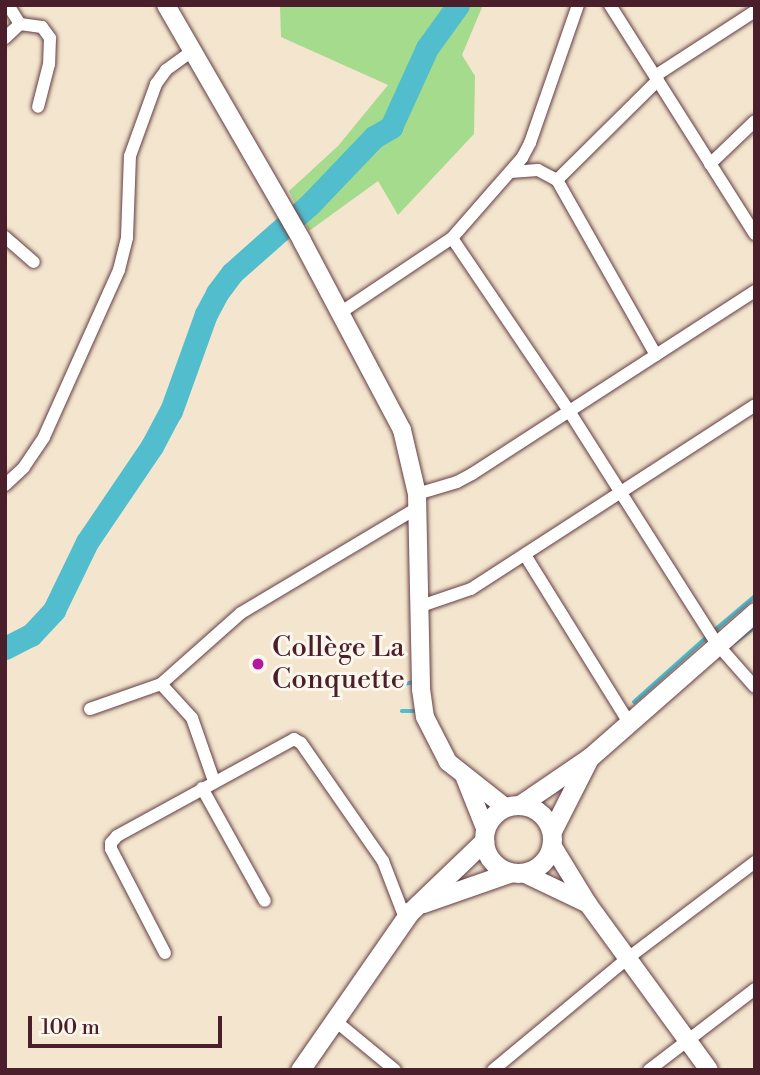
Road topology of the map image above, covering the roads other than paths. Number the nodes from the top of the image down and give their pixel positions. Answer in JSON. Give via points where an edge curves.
{"nodes":[{"id":1,"x":8,"y":5,"type":"edge"},
{"id":2,"x":166,"y":5,"type":"edge"},
{"id":3,"x":578,"y":5,"type":"edge"},
{"id":4,"x":610,"y":5,"type":"edge"},
{"id":5,"x":749,"y":10,"type":"edge"},
{"id":6,"x":20,"y":24,"type":"junction"},
{"id":7,"x":5,"y":38,"type":"edge"},
{"id":8,"x":194,"y":50,"type":"junction"},
{"id":9,"x":657,"y":78,"type":"junction"},
{"id":10,"x":38,"y":107,"type":"dead end"},
{"id":11,"x":755,"y":121,"type":"edge"},
{"id":12,"x":710,"y":164,"type":"junction"},
{"id":13,"x":510,"y":172,"type":"junction"},
{"id":14,"x":557,"y":180,"type":"junction"},
{"id":15,"x":755,"y":234,"type":"edge"},
{"id":16,"x":5,"y":237,"type":"edge"},
{"id":17,"x":452,"y":238,"type":"junction"},
{"id":18,"x":34,"y":262,"type":"dead end"},
{"id":19,"x":755,"y":291,"type":"edge"},
{"id":20,"x":340,"y":313,"type":"junction"},
{"id":21,"x":656,"y":355,"type":"junction"},
{"id":22,"x":755,"y":405,"type":"edge"},
{"id":23,"x":569,"y":411,"type":"junction"},
{"id":24,"x":5,"y":485,"type":"edge"},
{"id":25,"x":619,"y":495,"type":"junction"},
{"id":26,"x":417,"y":501,"type":"junction"},
{"id":27,"x":525,"y":555,"type":"junction"},
{"id":28,"x":421,"y":606,"type":"junction"},
{"id":29,"x":755,"y":612,"type":"edge"},
{"id":30,"x":717,"y":644,"type":"junction"},
{"id":31,"x":161,"y":684,"type":"junction"},
{"id":32,"x":755,"y":687,"type":"edge"},
{"id":33,"x":90,"y":709,"type":"dead end"},
{"id":34,"x":629,"y":723,"type":"junction"},
{"id":35,"x":590,"y":757,"type":"junction"},
{"id":36,"x":465,"y":778,"type":"junction"},
{"id":37,"x":215,"y":781,"type":"junction"},
{"id":38,"x":202,"y":788,"type":"junction"},
{"id":39,"x":513,"y":806,"type":"junction"},
{"id":40,"x":484,"y":835,"type":"junction"},
{"id":41,"x":552,"y":838,"type":"junction"},
{"id":42,"x":755,"y":862,"type":"edge"},
{"id":43,"x":516,"y":873,"type":"junction"},
{"id":44,"x":265,"y":901,"type":"dead end"},
{"id":45,"x":423,"y":903,"type":"junction"},
{"id":46,"x":588,"y":904,"type":"junction"},
{"id":47,"x":405,"y":918,"type":"junction"},
{"id":48,"x":165,"y":953,"type":"dead end"},
{"id":49,"x":628,"y":958,"type":"junction"},
{"id":50,"x":755,"y":989,"type":"edge"},
{"id":51,"x":333,"y":1019,"type":"junction"},
{"id":52,"x":685,"y":1040,"type":"junction"},
{"id":53,"x":381,"y":1065,"type":"edge"},
{"id":54,"x":300,"y":1070,"type":"edge"},
{"id":55,"x":395,"y":1070,"type":"edge"},
{"id":56,"x":494,"y":1070,"type":"edge"},
{"id":57,"x":649,"y":1070,"type":"edge"},
{"id":58,"x":709,"y":1070,"type":"edge"}],
"edges":[{"from":1,"to":6,"type":"street"},
{"from":2,"to":8,"type":"main road"},
{"from":3,"to":13,"type":"street","via":[[540,120]]},
{"from":4,"to":9,"type":"street"},
{"from":5,"to":9,"type":"street"},
{"from":6,"to":7,"type":"street"},
{"from":6,"to":10,"type":"street","via":[[42,27],[50,38]]},
{"from":8,"to":20,"type":"main road"},
{"from":8,"to":24,"type":"street","via":[[166,70],[156,84],[130,156],[127,237],[119,270],[44,437]]},
{"from":9,"to":12,"type":"street"},
{"from":9,"to":14,"type":"street"},
{"from":11,"to":12,"type":"street"},
{"from":12,"to":15,"type":"street"},
{"from":13,"to":14,"type":"street","via":[[538,170]]},
{"from":13,"to":17,"type":"street"},
{"from":14,"to":21,"type":"street"},
{"from":16,"to":18,"type":"street"},
{"from":17,"to":20,"type":"street"},
{"from":17,"to":23,"type":"street"},
{"from":19,"to":21,"type":"street"},
{"from":20,"to":26,"type":"main road","via":[[402,430]]},
{"from":21,"to":23,"type":"street"},
{"from":22,"to":25,"type":"street"},
{"from":23,"to":25,"type":"street"},
{"from":23,"to":26,"type":"street","via":[[465,478]]},
{"from":25,"to":27,"type":"street"},
{"from":25,"to":30,"type":"street"},
{"from":26,"to":28,"type":"main road"},
{"from":26,"to":31,"type":"street","via":[[241,613]]},
{"from":27,"to":28,"type":"street","via":[[471,589]]},
{"from":27,"to":34,"type":"street"},
{"from":28,"to":36,"type":"main road","via":[[425,718],[440,751]]},
{"from":29,"to":30,"type":"main road"},
{"from":30,"to":32,"type":"street"},
{"from":30,"to":34,"type":"main road"},
{"from":31,"to":33,"type":"street"},
{"from":31,"to":37,"type":"street","via":[[192,718]]},
{"from":34,"to":35,"type":"main road"},
{"from":35,"to":39,"type":"main road"},
{"from":35,"to":41,"type":"main road"},
{"from":36,"to":39,"type":"main road"},
{"from":36,"to":40,"type":"main road"},
{"from":37,"to":38,"type":"street"},
{"from":37,"to":47,"type":"street","via":[[287,740],[301,743],[383,861]]},
{"from":38,"to":44,"type":"street"},
{"from":38,"to":48,"type":"street","via":[[111,843]]},
{"from":39,"to":40,"type":"main road","via":[[492,815]]},
{"from":39,"to":41,"type":"main road","via":[[534,808],[545,818]]},
{"from":40,"to":43,"type":"main road","via":[[488,855],[497,866]]},
{"from":40,"to":45,"type":"main road"},
{"from":41,"to":43,"type":"main road","via":[[547,859],[536,869]]},
{"from":41,"to":46,"type":"main road"},
{"from":42,"to":49,"type":"street"},
{"from":43,"to":45,"type":"main road"},
{"from":43,"to":46,"type":"main road"},
{"from":45,"to":47,"type":"main road"},
{"from":46,"to":49,"type":"main road"},
{"from":47,"to":51,"type":"main road"},
{"from":49,"to":52,"type":"main road"},
{"from":49,"to":56,"type":"street"},
{"from":50,"to":52,"type":"street"},
{"from":51,"to":53,"type":"street"},
{"from":51,"to":54,"type":"main road"},
{"from":52,"to":57,"type":"street"},
{"from":52,"to":58,"type":"main road"},
{"from":53,"to":55,"type":"street"}]}
